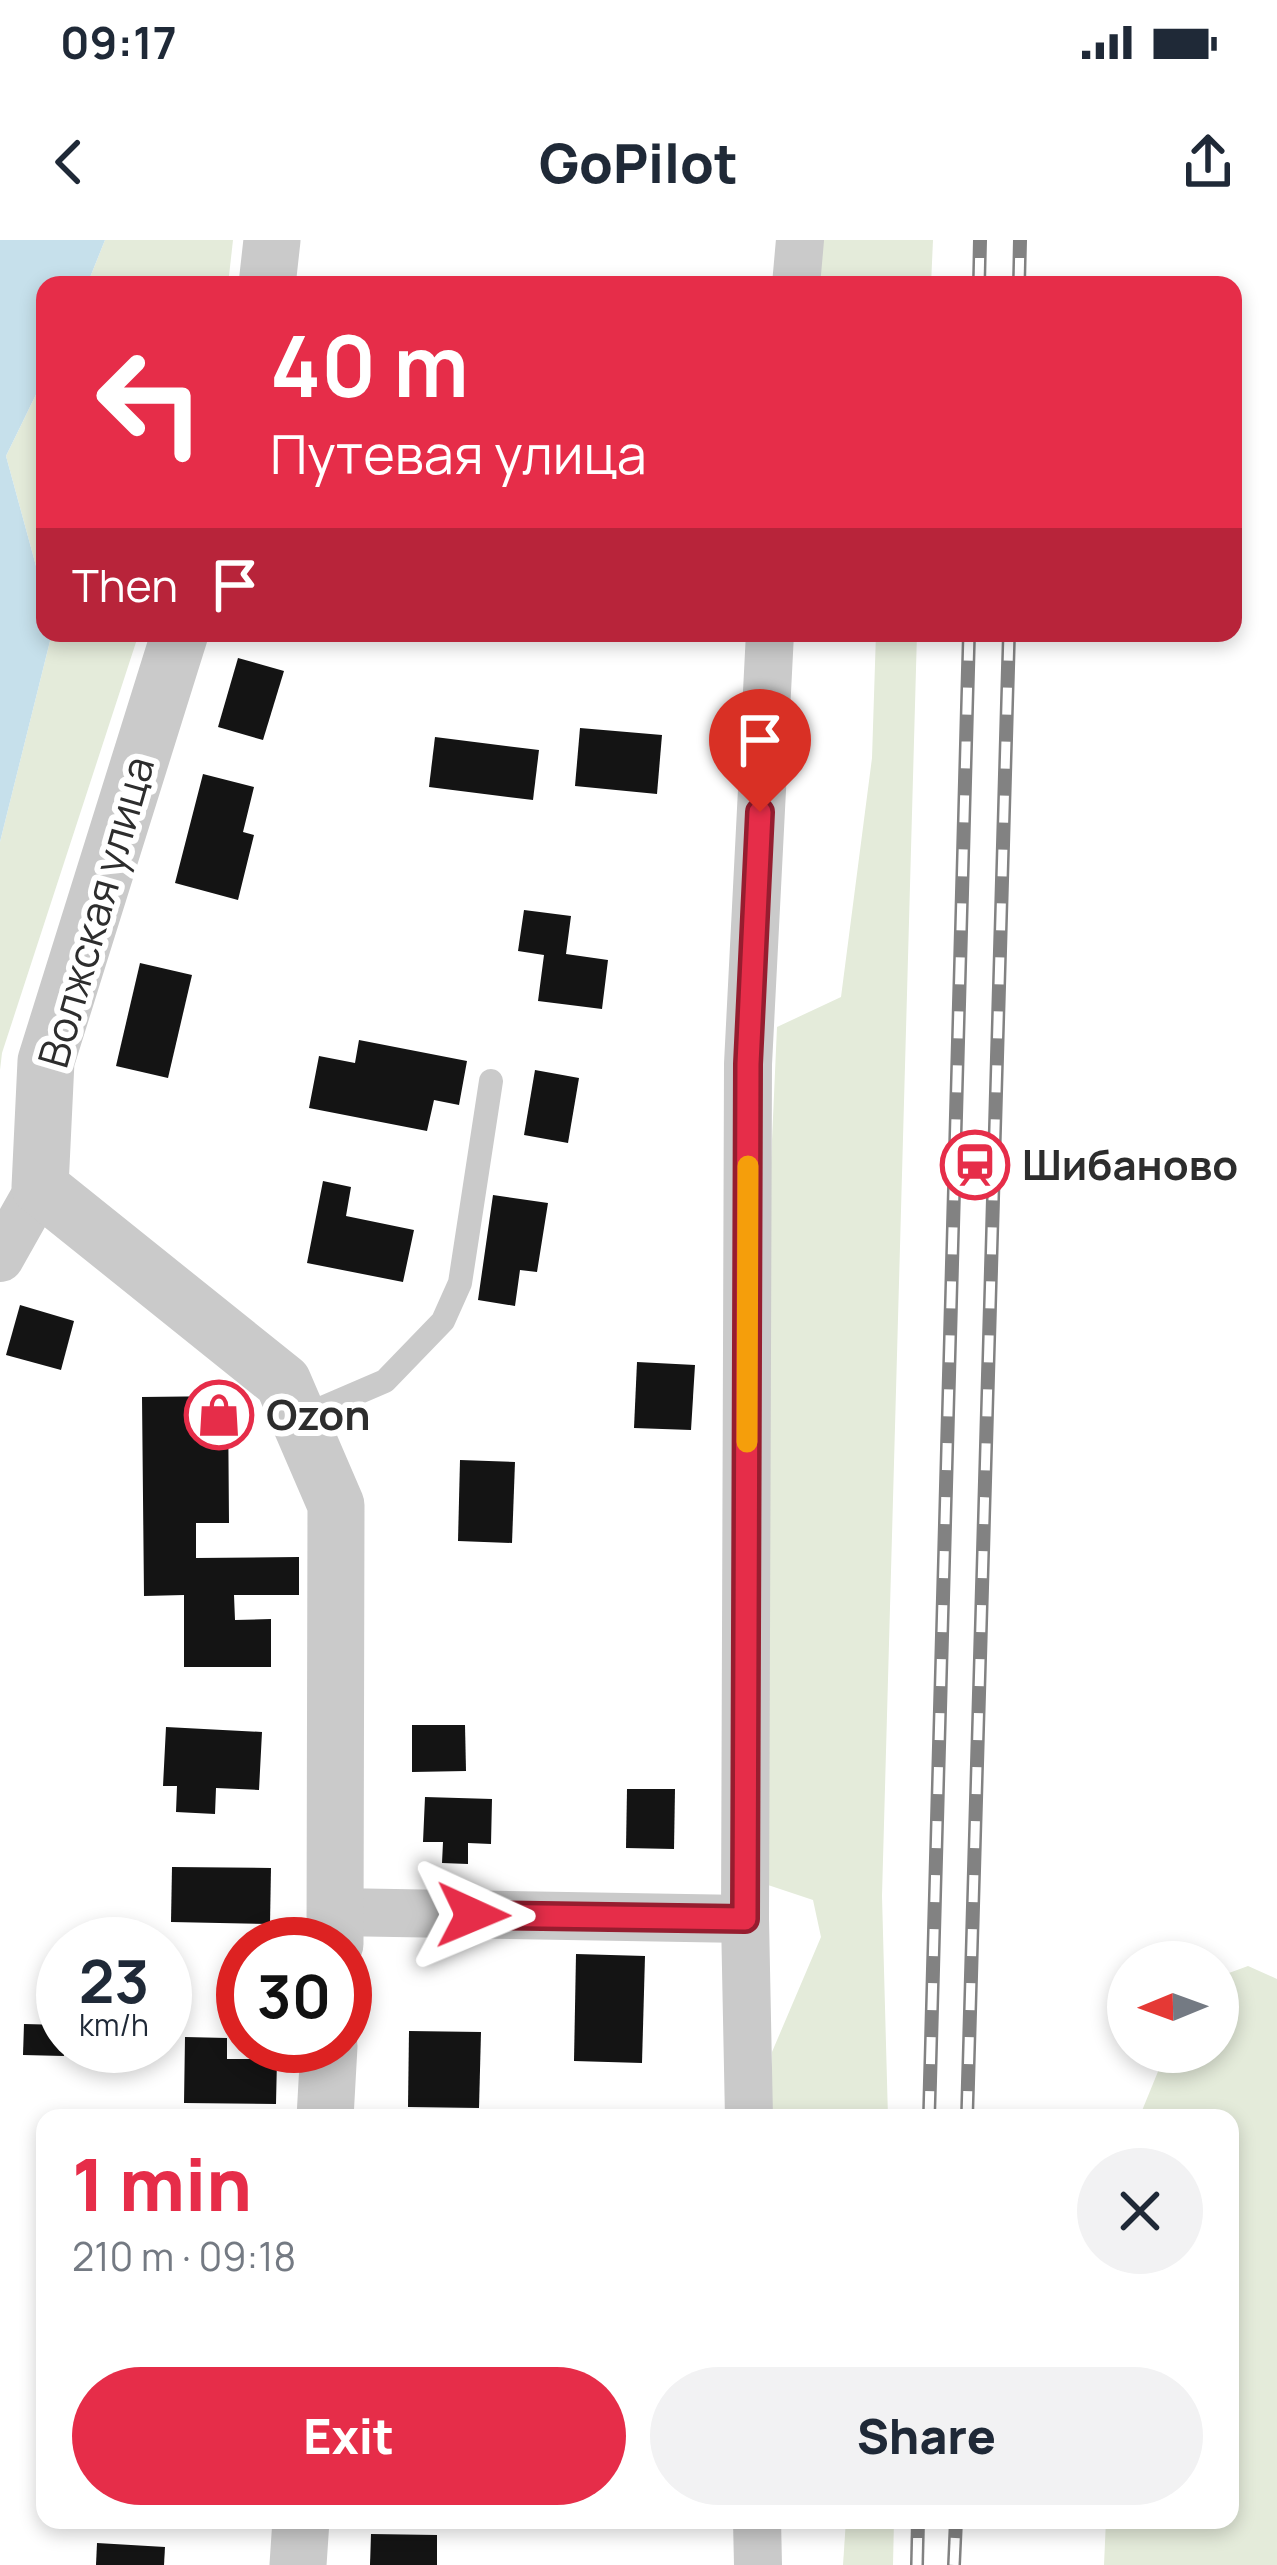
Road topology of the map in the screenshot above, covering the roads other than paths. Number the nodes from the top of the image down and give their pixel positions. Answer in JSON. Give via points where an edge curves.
{"nodes":[{"id":1,"x":272,"y":240,"type":"edge"},
{"id":2,"x":800,"y":240,"type":"edge"},
{"id":3,"x":268,"y":276,"type":"edge"},
{"id":4,"x":797,"y":276,"type":"edge"},
{"id":5,"x":177,"y":642,"type":"edge"},
{"id":6,"x":770,"y":642,"type":"edge"},
{"id":7,"x":491,"y":1081,"type":"dead end"},
{"id":8,"x":40,"y":1186,"type":"junction"},
{"id":9,"x":0,"y":1258,"type":"edge"},
{"id":10,"x":299,"y":1418,"type":"junction"},
{"id":11,"x":336,"y":1917,"type":"edge"},
{"id":12,"x":745,"y":1919,"type":"junction"},
{"id":13,"x":372,"y":1927,"type":"edge"},
{"id":14,"x":328,"y":2073,"type":"edge"},
{"id":15,"x":326,"y":2109,"type":"edge"},
{"id":16,"x":749,"y":2109,"type":"edge"},
{"id":17,"x":300,"y":2529,"type":"edge"},
{"id":18,"x":757,"y":2529,"type":"edge"},
{"id":19,"x":298,"y":2565,"type":"edge"},
{"id":20,"x":758,"y":2565,"type":"edge"}],
"edges":[{"from":1,"to":3,"type":"street"},
{"from":2,"to":4,"type":"street"},
{"from":5,"to":8,"type":"street","name":"Волжская улица","via":[[46,1060]]},
{"from":6,"to":12,"type":"street","via":[[748,1064]]},
{"from":7,"to":10,"type":"lane","via":[[460,1283],[443,1321],[385,1381]]},
{"from":8,"to":9,"type":"street","name":"Волжская улица"},
{"from":8,"to":10,"type":"street","via":[[284,1382]]},
{"from":10,"to":11,"type":"street","via":[[336,1505]]},
{"from":12,"to":13,"type":"street"},
{"from":12,"to":16,"type":"street"},
{"from":14,"to":15,"type":"street"},
{"from":17,"to":19,"type":"street"},
{"from":18,"to":20,"type":"street"}]}
